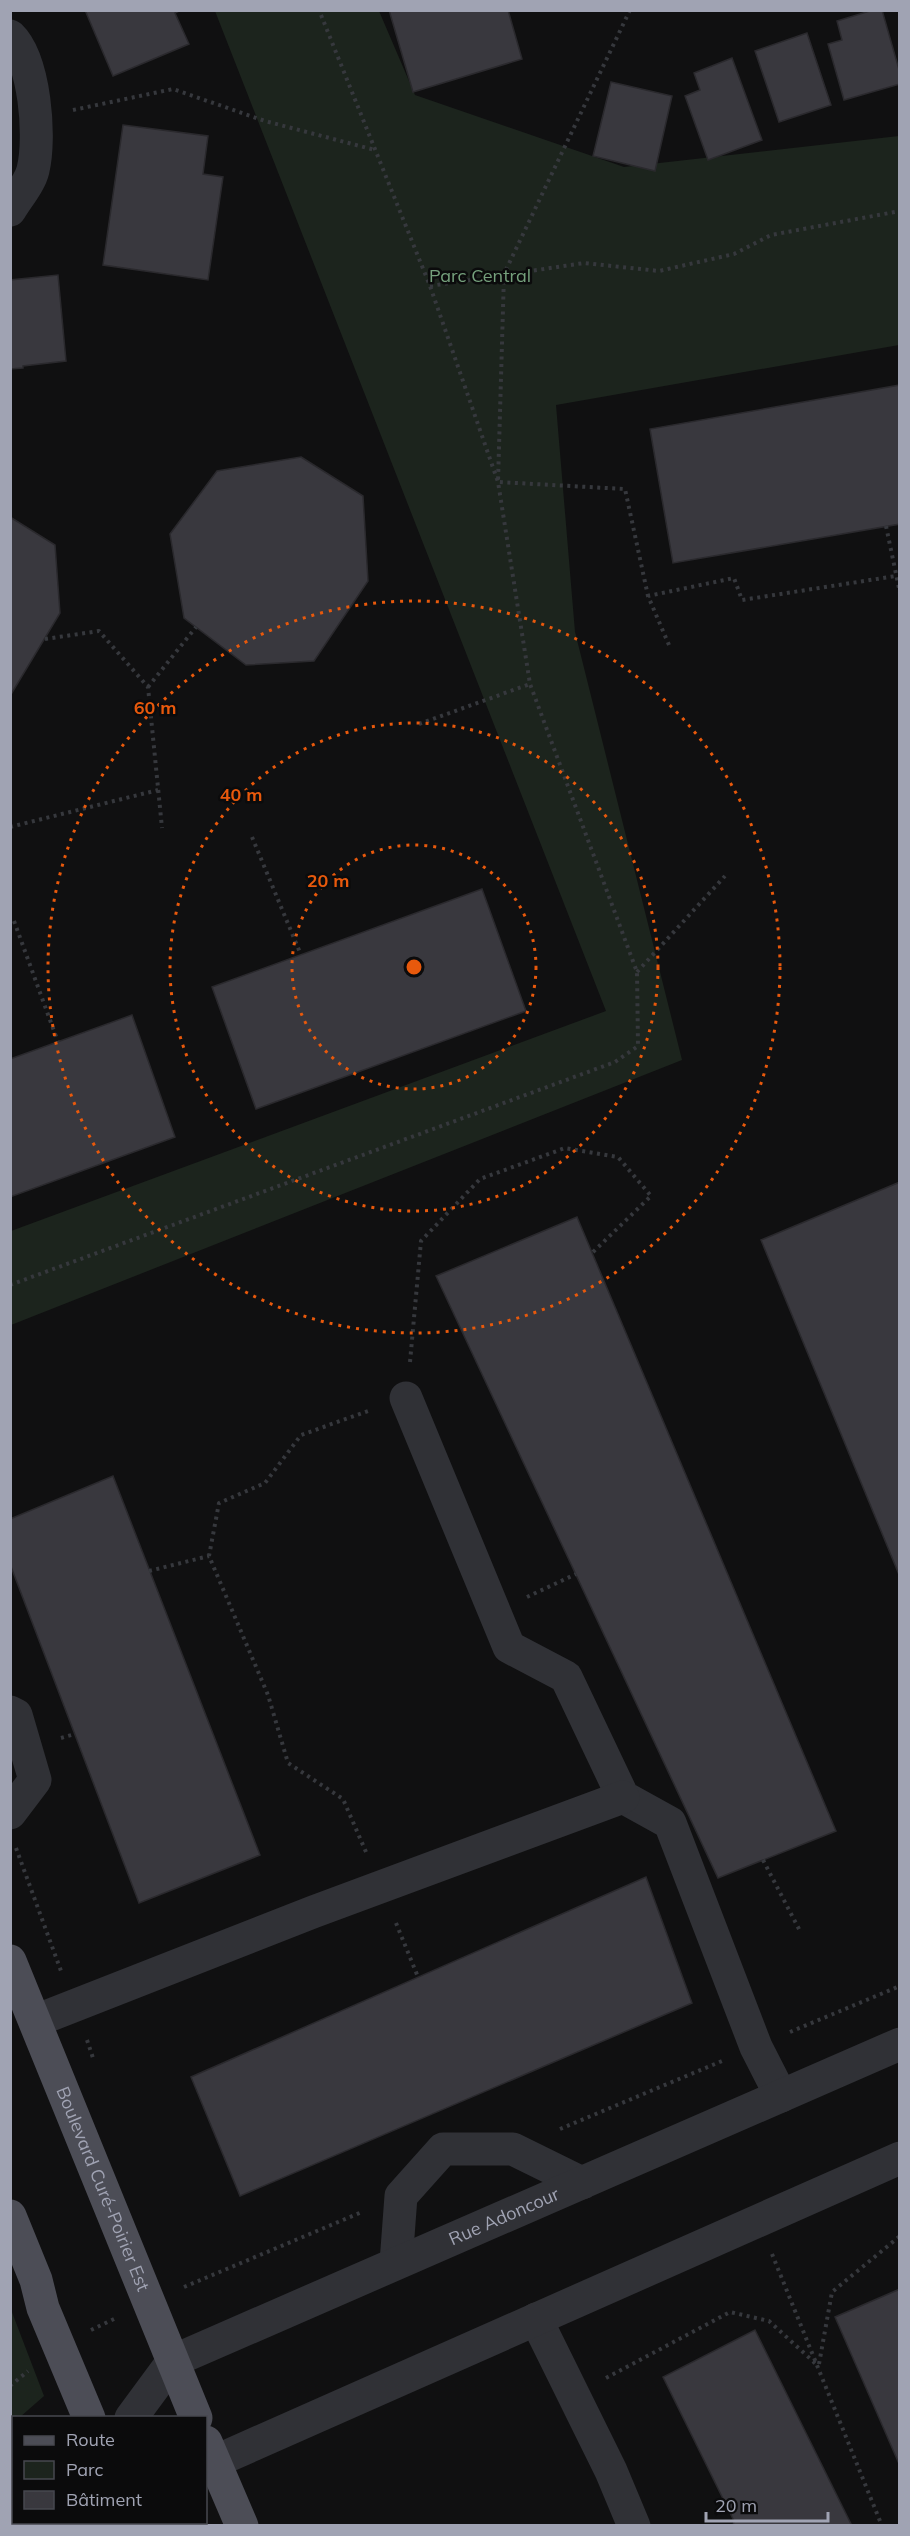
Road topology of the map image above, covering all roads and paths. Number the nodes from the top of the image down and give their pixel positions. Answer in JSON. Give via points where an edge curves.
{"nodes":[{"id":1,"x":319,"y":10,"type":"edge"},
{"id":2,"x":630,"y":10,"type":"edge"},
{"id":3,"x":10,"y":36,"type":"edge"},
{"id":4,"x":37,"y":117,"type":"junction"},
{"id":5,"x":376,"y":151,"type":"junction"},
{"id":6,"x":10,"y":210,"type":"edge"},
{"id":7,"x":900,"y":211,"type":"edge"},
{"id":8,"x":504,"y":274,"type":"junction"},
{"id":9,"x":430,"y":286,"type":"junction"},
{"id":10,"x":498,"y":482,"type":"junction"},
{"id":11,"x":886,"y":526,"type":"dead end"},
{"id":12,"x":896,"y":576,"type":"junction"},
{"id":13,"x":900,"y":593,"type":"edge"},
{"id":14,"x":648,"y":596,"type":"junction"},
{"id":15,"x":196,"y":627,"type":"dead end"},
{"id":16,"x":45,"y":639,"type":"dead end"},
{"id":17,"x":669,"y":645,"type":"dead end"},
{"id":18,"x":530,"y":684,"type":"junction"},
{"id":19,"x":148,"y":687,"type":"junction"},
{"id":20,"x":419,"y":724,"type":"dead end"},
{"id":21,"x":158,"y":790,"type":"junction"},
{"id":22,"x":10,"y":827,"type":"edge"},
{"id":23,"x":162,"y":828,"type":"dead end"},
{"id":24,"x":252,"y":837,"type":"dead end"},
{"id":25,"x":725,"y":876,"type":"dead end"},
{"id":26,"x":14,"y":921,"type":"dead end"},
{"id":27,"x":301,"y":955,"type":"dead end"},
{"id":28,"x":637,"y":972,"type":"junction"},
{"id":29,"x":58,"y":1042,"type":"dead end"},
{"id":30,"x":591,"y":1254,"type":"dead end"},
{"id":31,"x":10,"y":1285,"type":"edge"},
{"id":32,"x":406,"y":1398,"type":"junction"},
{"id":33,"x":209,"y":1556,"type":"junction"},
{"id":34,"x":150,"y":1572,"type":"dead end"},
{"id":35,"x":576,"y":1574,"type":"dead end"},
{"id":36,"x":494,"y":1613,"type":"junction"},
{"id":37,"x":10,"y":1712,"type":"edge"},
{"id":38,"x":623,"y":1797,"type":"junction"},
{"id":39,"x":10,"y":1813,"type":"edge"},
{"id":40,"x":763,"y":1860,"type":"dead end"},
{"id":41,"x":381,"y":1887,"type":"junction"},
{"id":42,"x":800,"y":1931,"type":"dead end"},
{"id":43,"x":10,"y":1961,"type":"edge"},
{"id":44,"x":418,"y":1977,"type":"dead end"},
{"id":45,"x":35,"y":2021,"type":"junction"},
{"id":46,"x":900,"y":2044,"type":"edge"},
{"id":47,"x":781,"y":2096,"type":"junction"},
{"id":48,"x":900,"y":2158,"type":"edge"},
{"id":49,"x":582,"y":2183,"type":"junction"},
{"id":50,"x":10,"y":2216,"type":"edge"},
{"id":51,"x":759,"y":2221,"type":"junction"},
{"id":52,"x":900,"y":2236,"type":"edge"},
{"id":53,"x":396,"y":2264,"type":"junction"},
{"id":54,"x":536,"y":2319,"type":"junction"},
{"id":55,"x":173,"y":2361,"type":"junction"},
{"id":56,"x":819,"y":2366,"type":"junction"},
{"id":57,"x":573,"y":2395,"type":"junction"},
{"id":58,"x":88,"y":2416,"type":"edge"},
{"id":59,"x":132,"y":2416,"type":"edge"},
{"id":60,"x":195,"y":2416,"type":"edge"},
{"id":61,"x":208,"y":2455,"type":"edge"},
{"id":62,"x":242,"y":2526,"type":"edge"},
{"id":63,"x":634,"y":2526,"type":"edge"},
{"id":64,"x":882,"y":2526,"type":"edge"}],
"edges":[{"from":1,"to":5,"type":"path"},
{"from":2,"to":8,"type":"path"},
{"from":3,"to":4,"type":"street","via":[[28,70]]},
{"from":4,"to":5,"type":"path","via":[[173,89],[265,121]]},
{"from":4,"to":6,"type":"street","via":[[33,171]]},
{"from":5,"to":9,"type":"path"},
{"from":7,"to":8,"type":"path","via":[[771,235],[734,254],[659,271],[584,263]]},
{"from":8,"to":9,"type":"path"},
{"from":8,"to":10,"type":"path"},
{"from":9,"to":10,"type":"path"},
{"from":10,"to":14,"type":"path","via":[[626,489]]},
{"from":10,"to":18,"type":"path"},
{"from":11,"to":12,"type":"path"},
{"from":12,"to":13,"type":"path"},
{"from":12,"to":14,"type":"path","via":[[742,600],[734,578]]},
{"from":14,"to":17,"type":"path"},
{"from":15,"to":19,"type":"path"},
{"from":16,"to":19,"type":"path","via":[[99,631]]},
{"from":18,"to":20,"type":"path"},
{"from":18,"to":28,"type":"path"},
{"from":19,"to":21,"type":"path"},
{"from":21,"to":22,"type":"path"},
{"from":21,"to":23,"type":"path"},
{"from":24,"to":27,"type":"path"},
{"from":25,"to":28,"type":"path"},
{"from":26,"to":29,"type":"path"},
{"from":28,"to":31,"type":"path","via":[[638,1046],[615,1062]]},
{"from":30,"to":32,"type":"path","via":[[651,1196],[618,1157],[565,1148],[480,1179],[421,1241]]},
{"from":32,"to":33,"type":"path","via":[[301,1435],[265,1483],[219,1503]]},
{"from":32,"to":36,"type":"street"},
{"from":33,"to":34,"type":"path"},
{"from":33,"to":41,"type":"path","via":[[268,1695],[288,1762],[343,1799]]},
{"from":35,"to":36,"type":"path"},
{"from":36,"to":38,"type":"street","via":[[508,1647],[566,1677]]},
{"from":37,"to":39,"type":"street","via":[[16,1715],[35,1780]]},
{"from":38,"to":41,"type":"street"},
{"from":38,"to":47,"type":"street","via":[[670,1823],[756,2047]]},
{"from":40,"to":42,"type":"path"},
{"from":41,"to":44,"type":"path"},
{"from":41,"to":45,"type":"street"},
{"from":43,"to":45,"type":"main road","name":"Boulevard Curé-Poirier Est"},
{"from":45,"to":55,"type":"main road","name":"Boulevard Curé-Poirier Est"},
{"from":46,"to":47,"type":"street","name":"Rue Adoncour"},
{"from":47,"to":49,"type":"street","name":"Rue Adoncour"},
{"from":48,"to":51,"type":"street"},
{"from":49,"to":53,"type":"street","name":"Rue Adoncour"},
{"from":49,"to":53,"type":"street","via":[[513,2149],[443,2149],[401,2196]]},
{"from":50,"to":58,"type":"main road"},
{"from":51,"to":54,"type":"street"},
{"from":51,"to":56,"type":"path"},
{"from":52,"to":56,"type":"path","via":[[832,2292]]},
{"from":53,"to":55,"type":"street","name":"Rue Adoncour"},
{"from":54,"to":57,"type":"street"},
{"from":54,"to":61,"type":"street"},
{"from":55,"to":59,"type":"street"},
{"from":55,"to":60,"type":"main road","name":"Boulevard Curé-Poirier Est"},
{"from":56,"to":57,"type":"path","via":[[769,2321],[730,2312]]},
{"from":56,"to":64,"type":"path"},
{"from":57,"to":63,"type":"street"},
{"from":61,"to":62,"type":"main road"}]}
